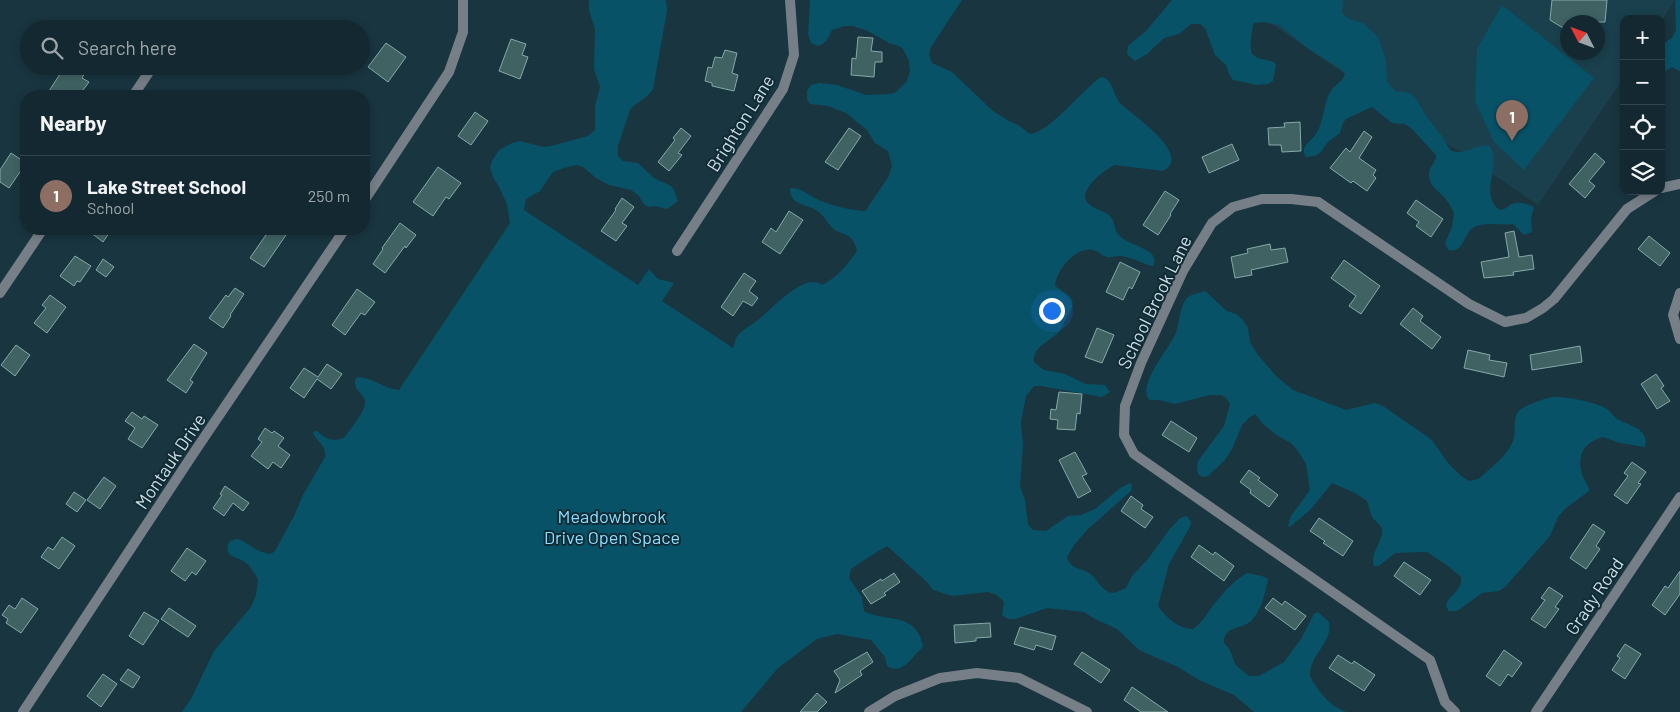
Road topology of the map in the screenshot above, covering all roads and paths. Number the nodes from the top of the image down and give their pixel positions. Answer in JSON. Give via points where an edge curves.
{"nodes":[{"id":1,"x":463,"y":0,"type":"edge"},
{"id":2,"x":790,"y":0,"type":"edge"},
{"id":3,"x":148,"y":75,"type":"edge"},
{"id":4,"x":137,"y":90,"type":"edge"},
{"id":5,"x":1680,"y":184,"type":"edge"},
{"id":6,"x":1665,"y":187,"type":"edge"},
{"id":7,"x":370,"y":192,"type":"edge"},
{"id":8,"x":1649,"y":195,"type":"edge"},
{"id":9,"x":39,"y":235,"type":"edge"},
{"id":10,"x":341,"y":235,"type":"edge"},
{"id":11,"x":677,"y":251,"type":"dead end"},
{"id":12,"x":0,"y":293,"type":"edge"},
{"id":13,"x":1680,"y":293,"type":"edge"},
{"id":14,"x":1680,"y":339,"type":"edge"},
{"id":15,"x":1680,"y":497,"type":"edge"},
{"id":16,"x":23,"y":712,"type":"edge"},
{"id":17,"x":869,"y":712,"type":"edge"},
{"id":18,"x":1087,"y":712,"type":"edge"},
{"id":19,"x":1455,"y":712,"type":"edge"},
{"id":20,"x":1536,"y":712,"type":"edge"}],
"edges":[{"from":1,"to":7,"type":"street","via":[[463,32],[449,72]]},
{"from":2,"to":11,"type":"street","name":"Brighton Lane","via":[[794,55],[783,89]]},
{"from":3,"to":4,"type":"street"},
{"from":5,"to":6,"type":"street"},
{"from":8,"to":19,"type":"street","name":"School Brook Lane","via":[[1627,209],[1554,299],[1526,318],[1505,322],[1469,304],[1318,202],[1262,199],[1233,207],[1212,222],[1183,271],[1141,363],[1125,406],[1124,435],[1134,454],[1430,660],[1445,702]]},
{"from":9,"to":12,"type":"street"},
{"from":10,"to":16,"type":"street","name":"Montauk Drive"},
{"from":13,"to":14,"type":"street","via":[[1673,315]]},
{"from":15,"to":20,"type":"street","name":"Grady Road"},
{"from":17,"to":18,"type":"street","via":[[895,696],[940,678],[977,673],[1019,678]]}]}
